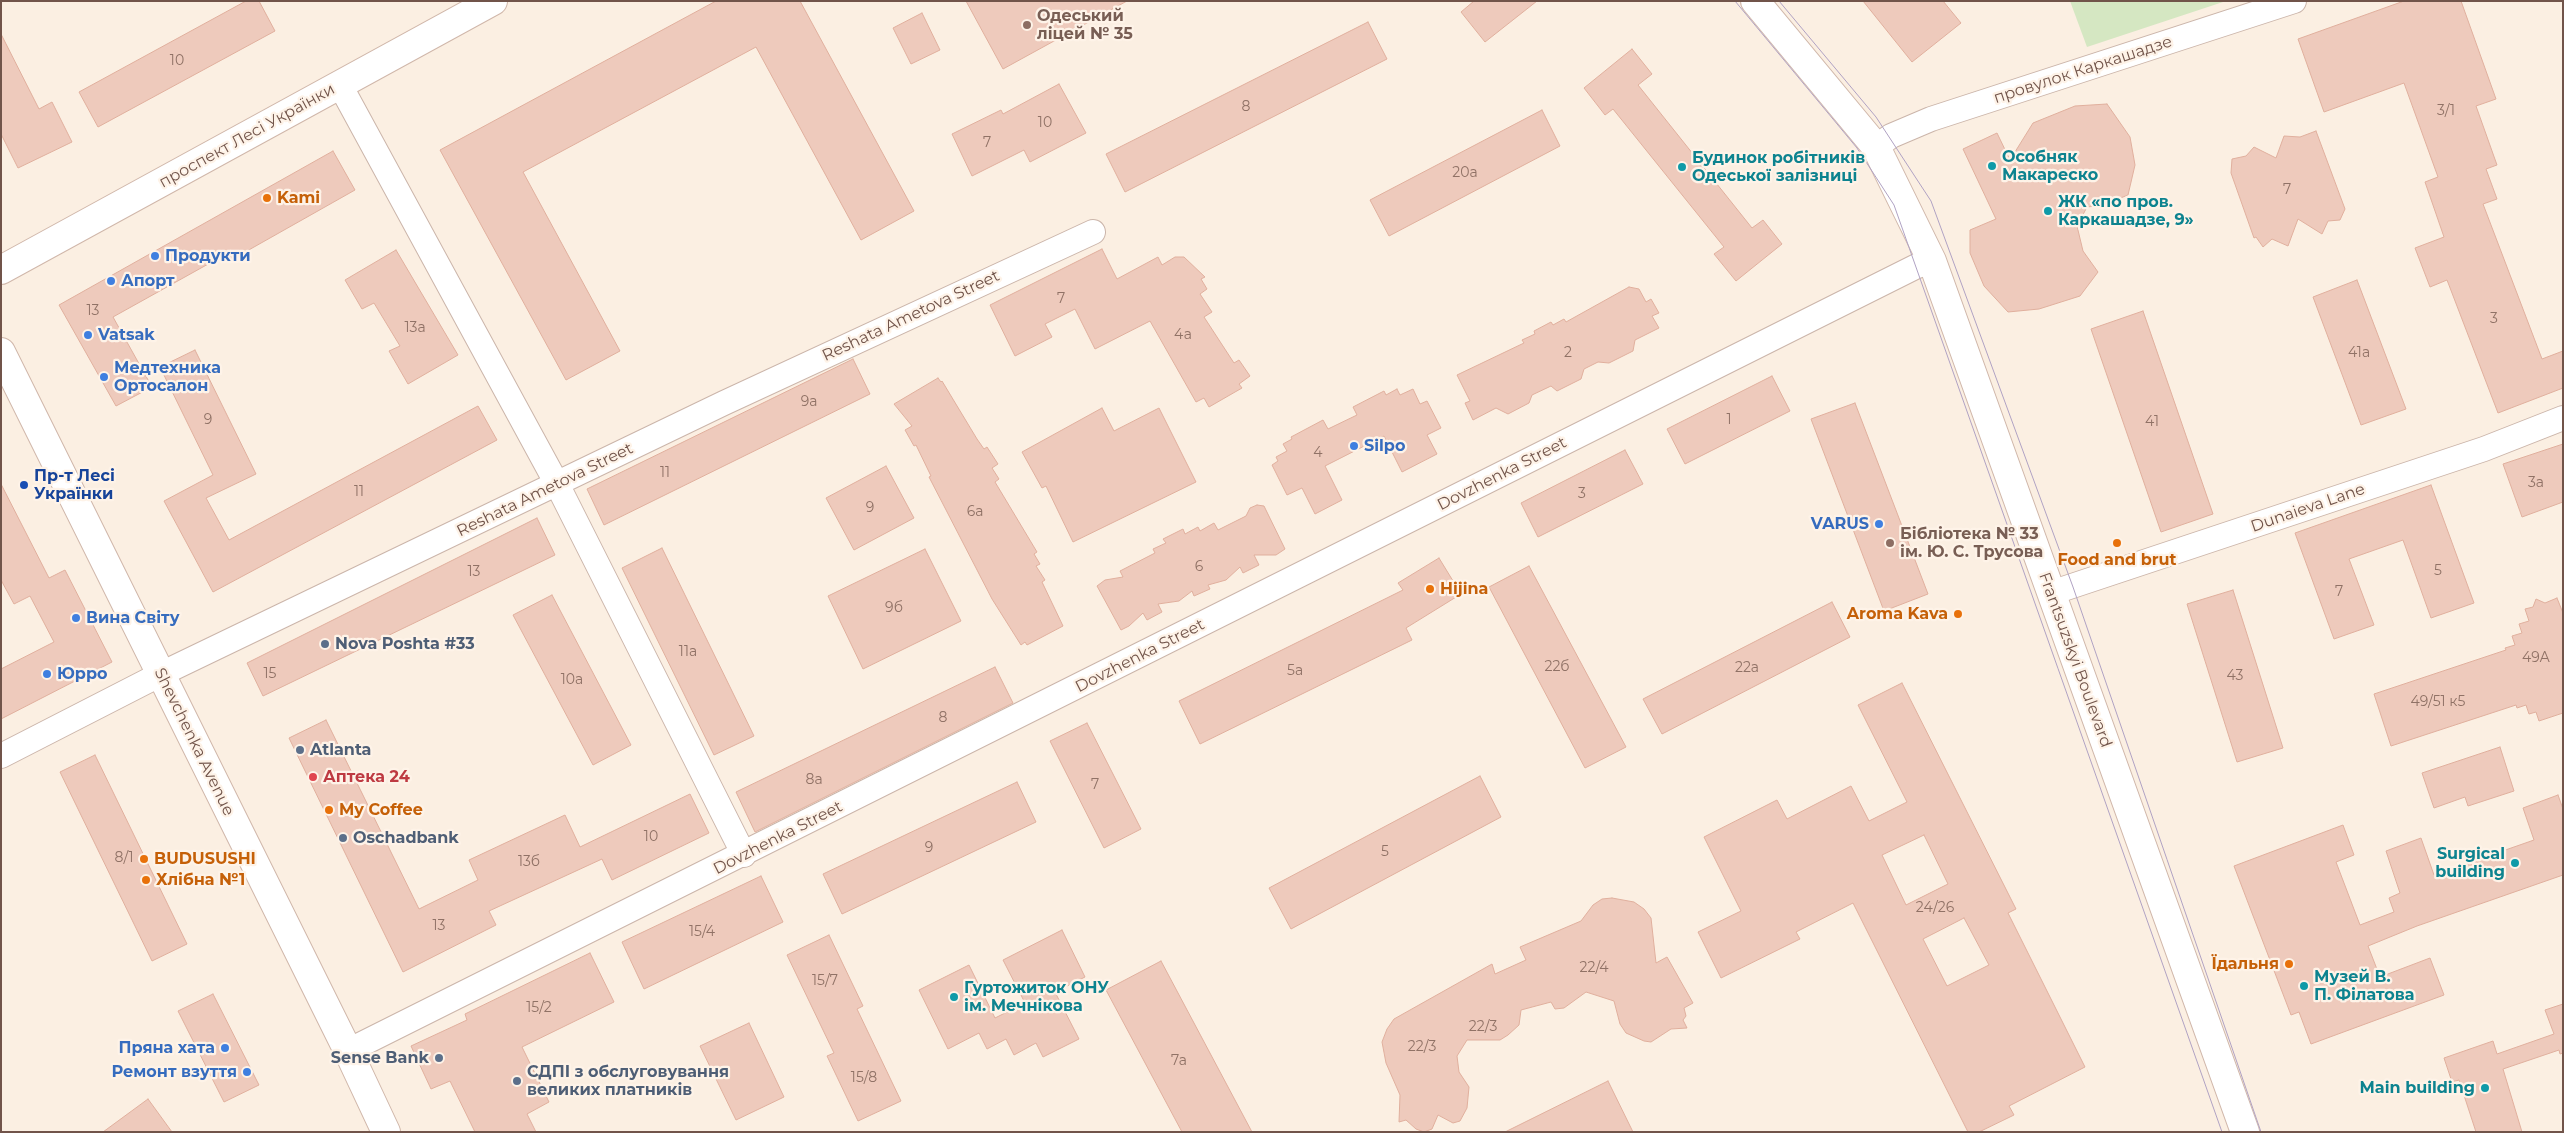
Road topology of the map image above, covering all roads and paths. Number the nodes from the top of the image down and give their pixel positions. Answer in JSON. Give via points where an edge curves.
{"nodes":[{"id":1,"x":493,"y":1,"type":"edge"},
{"id":2,"x":1755,"y":1,"type":"edge"},
{"id":3,"x":2294,"y":1,"type":"edge"},
{"id":4,"x":340,"y":85,"type":"junction"},
{"id":5,"x":1876,"y":147,"type":"junction"},
{"id":6,"x":1094,"y":232,"type":"dead end"},
{"id":7,"x":1932,"y":262,"type":"junction"},
{"id":8,"x":1,"y":270,"type":"edge"},
{"id":9,"x":1,"y":352,"type":"edge"},
{"id":10,"x":2563,"y":418,"type":"edge"},
{"id":11,"x":557,"y":484,"type":"junction"},
{"id":12,"x":2051,"y":594,"type":"junction"},
{"id":13,"x":161,"y":674,"type":"junction"},
{"id":14,"x":1,"y":756,"type":"edge"},
{"id":15,"x":744,"y":855,"type":"junction"},
{"id":16,"x":348,"y":1051,"type":"junction"},
{"id":17,"x":386,"y":1132,"type":"edge"},
{"id":18,"x":2245,"y":1132,"type":"edge"}],
"edges":[{"from":1,"to":4,"type":"street","name":"проспект Лесі Українки"},
{"from":2,"to":5,"type":"street","name":"Frantsuzskyi Boulevard"},
{"from":3,"to":5,"type":"street","name":"провулок Каркашадзе","via":[[1931,119],[1891,136]]},
{"from":4,"to":8,"type":"street","name":"проспект Лесі Українки"},
{"from":4,"to":11,"type":"street"},
{"from":5,"to":7,"type":"street","name":"Frantsuzskyi Boulevard"},
{"from":6,"to":11,"type":"street","name":"Reshata Ametova Street"},
{"from":7,"to":12,"type":"street","name":"Frantsuzskyi Boulevard"},
{"from":7,"to":15,"type":"street","name":"Dovzhenka Street","via":[[1917,266]]},
{"from":9,"to":13,"type":"street","name":"Shevchenka Avenue"},
{"from":10,"to":12,"type":"street","name":"Dunaieva Lane","via":[[2484,449]]},
{"from":11,"to":13,"type":"street","name":"Reshata Ametova Street"},
{"from":11,"to":15,"type":"street"},
{"from":12,"to":18,"type":"street","name":"Frantsuzskyi Boulevard"},
{"from":13,"to":14,"type":"street","name":"Reshata Ametova Street"},
{"from":13,"to":16,"type":"street","name":"Shevchenka Avenue"},
{"from":15,"to":16,"type":"street","name":"Dovzhenka Street"},
{"from":16,"to":17,"type":"street","name":"Shevchenka Avenue"}]}
